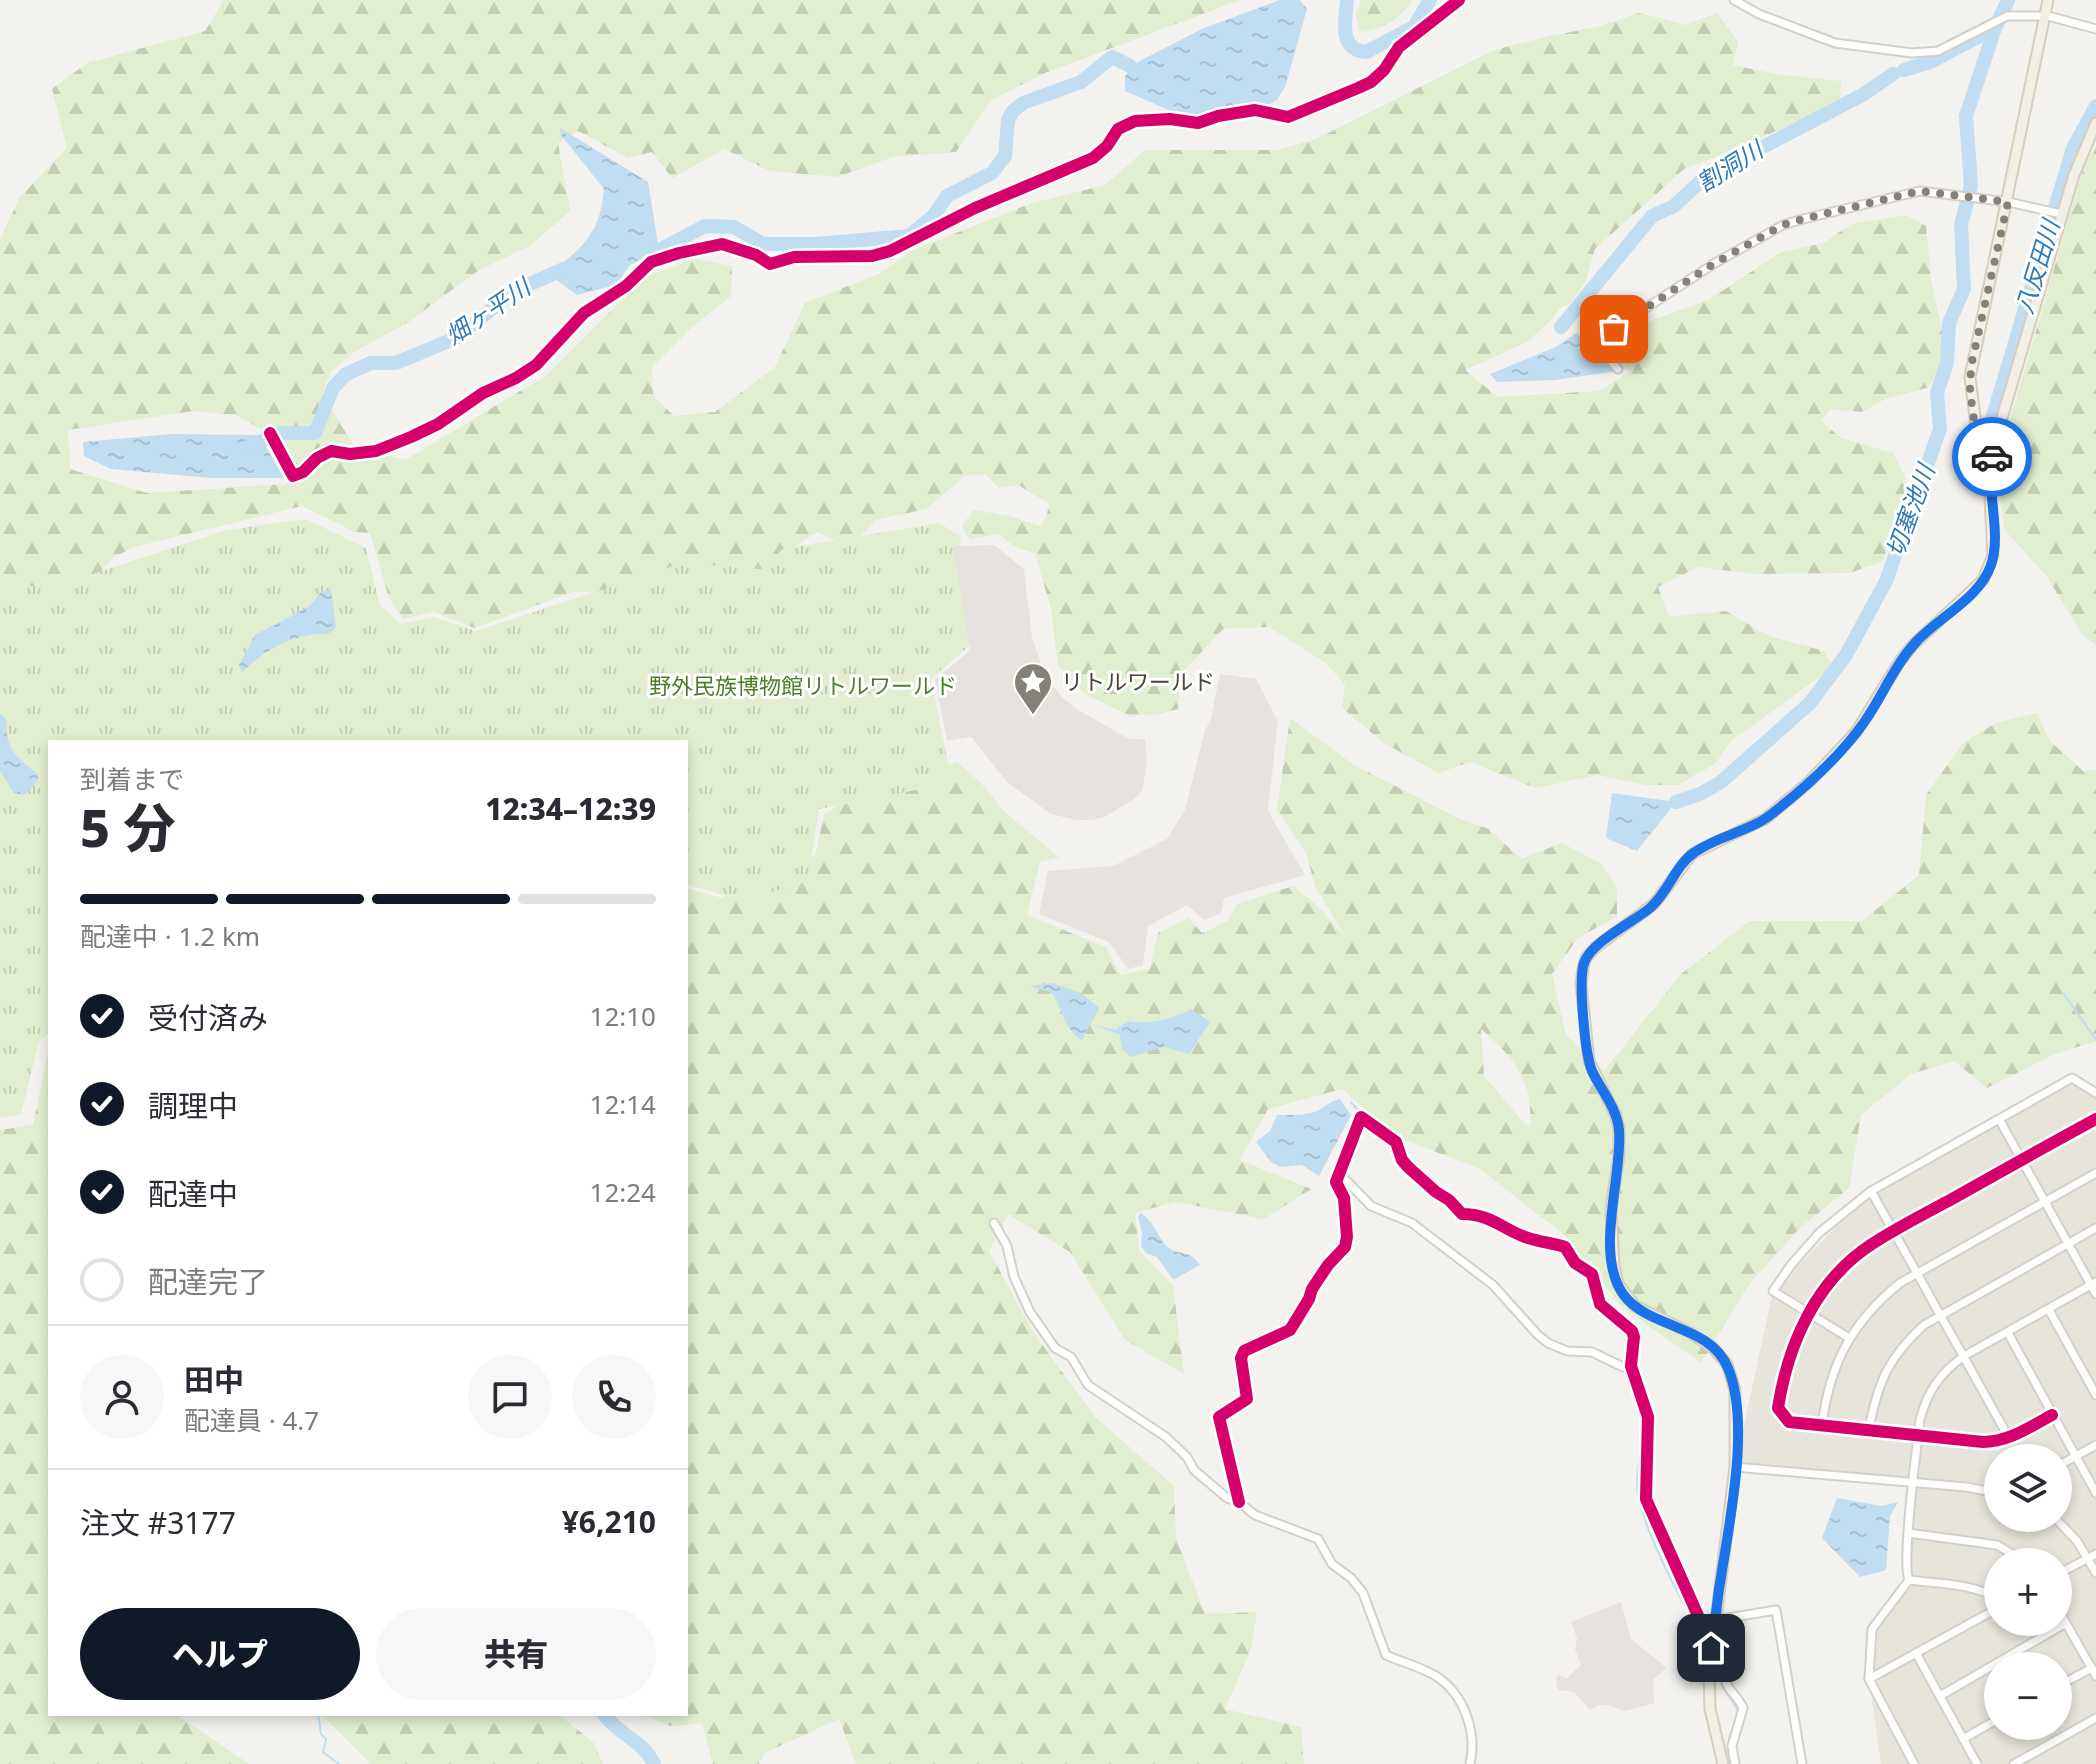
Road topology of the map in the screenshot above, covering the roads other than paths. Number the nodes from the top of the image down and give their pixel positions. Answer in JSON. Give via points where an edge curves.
{"nodes":[{"id":1,"x":1459,"y":0,"type":"edge"},
{"id":2,"x":1734,"y":0,"type":"edge"},
{"id":3,"x":2048,"y":0,"type":"edge"},
{"id":4,"x":2044,"y":16,"type":"junction"},
{"id":5,"x":2096,"y":29,"type":"edge"},
{"id":6,"x":2096,"y":123,"type":"edge"},
{"id":7,"x":2008,"y":202,"type":"junction"},
{"id":8,"x":2062,"y":214,"type":"junction"},
{"id":9,"x":1618,"y":369,"type":"dead end"},
{"id":10,"x":270,"y":433,"type":"dead end"},
{"id":11,"x":1994,"y":450,"type":"junction"},
{"id":12,"x":2096,"y":1093,"type":"edge"},
{"id":13,"x":1999,"y":1119,"type":"junction"},
{"id":14,"x":2096,"y":1119,"type":"edge"},
{"id":15,"x":2021,"y":1160,"type":"junction"},
{"id":16,"x":2096,"y":1173,"type":"edge"},
{"id":17,"x":1340,"y":1174,"type":"junction"},
{"id":18,"x":1871,"y":1191,"type":"junction"},
{"id":19,"x":2045,"y":1201,"type":"junction"},
{"id":20,"x":994,"y":1223,"type":"dead end"},
{"id":21,"x":2096,"y":1228,"type":"edge"},
{"id":22,"x":1895,"y":1231,"type":"junction"},
{"id":23,"x":2067,"y":1244,"type":"junction"},
{"id":24,"x":1918,"y":1273,"type":"junction"},
{"id":25,"x":2093,"y":1284,"type":"edge"},
{"id":26,"x":2096,"y":1294,"type":"edge"},
{"id":27,"x":2049,"y":1310,"type":"junction"},
{"id":28,"x":1809,"y":1312,"type":"junction"},
{"id":29,"x":1940,"y":1314,"type":"junction"},
{"id":30,"x":2008,"y":1333,"type":"junction"},
{"id":31,"x":1849,"y":1338,"type":"junction"},
{"id":32,"x":1964,"y":1356,"type":"junction"},
{"id":33,"x":1627,"y":1368,"type":"junction"},
{"id":34,"x":2096,"y":1395,"type":"edge"},
{"id":35,"x":2052,"y":1415,"type":"junction"},
{"id":36,"x":1822,"y":1425,"type":"junction"},
{"id":37,"x":1869,"y":1429,"type":"junction"},
{"id":38,"x":1919,"y":1435,"type":"junction"},
{"id":39,"x":2009,"y":1438,"type":"junction"},
{"id":40,"x":2096,"y":1445,"type":"edge"},
{"id":41,"x":2075,"y":1456,"type":"junction"},
{"id":42,"x":2072,"y":1458,"type":"edge"},
{"id":43,"x":1735,"y":1467,"type":"junction"},
{"id":44,"x":1915,"y":1483,"type":"junction"},
{"id":45,"x":1984,"y":1491,"type":"edge"},
{"id":46,"x":2096,"y":1493,"type":"edge"},
{"id":47,"x":1239,"y":1502,"type":"junction"},
{"id":48,"x":2068,"y":1532,"type":"edge"},
{"id":49,"x":1908,"y":1533,"type":"junction"},
{"id":50,"x":2002,"y":1548,"type":"edge"},
{"id":51,"x":2096,"y":1554,"type":"edge"},
{"id":52,"x":2088,"y":1558,"type":"junction"},
{"id":53,"x":2072,"y":1567,"type":"edge"},
{"id":54,"x":2096,"y":1573,"type":"edge"},
{"id":55,"x":1909,"y":1580,"type":"junction"},
{"id":56,"x":1984,"y":1591,"type":"edge"},
{"id":57,"x":1984,"y":1616,"type":"edge"},
{"id":58,"x":1715,"y":1631,"type":"junction"},
{"id":59,"x":2072,"y":1634,"type":"edge"},
{"id":60,"x":2044,"y":1636,"type":"edge"},
{"id":61,"x":1916,"y":1653,"type":"junction"},
{"id":62,"x":2094,"y":1672,"type":"edge"},
{"id":63,"x":1869,"y":1679,"type":"junction"},
{"id":64,"x":2072,"y":1681,"type":"edge"},
{"id":65,"x":1940,"y":1696,"type":"junction"},
{"id":66,"x":2096,"y":1718,"type":"edge"},
{"id":67,"x":1984,"y":1727,"type":"edge"},
{"id":68,"x":1963,"y":1739,"type":"junction"},
{"id":69,"x":2030,"y":1760,"type":"edge"},
{"id":70,"x":1470,"y":1764,"type":"edge"},
{"id":71,"x":1723,"y":1764,"type":"edge"},
{"id":72,"x":1735,"y":1764,"type":"edge"},
{"id":73,"x":1802,"y":1764,"type":"edge"},
{"id":74,"x":1914,"y":1764,"type":"edge"},
{"id":75,"x":1977,"y":1764,"type":"edge"},
{"id":76,"x":2014,"y":1764,"type":"edge"}],
"edges":[{"from":1,"to":10,"type":"street","via":[[1399,47],[1371,82],[1294,116],[1255,110],[1198,123],[1135,121],[1118,129],[1093,158],[872,256],[794,257],[770,264],[722,244],[651,262],[584,313],[536,365],[438,424],[376,451],[331,451],[293,476]]},
{"from":2,"to":4,"type":"street","via":[[1835,43],[1912,53],[1938,51],[2007,16]]},
{"from":3,"to":4,"type":"main road"},
{"from":4,"to":5,"type":"street"},
{"from":4,"to":7,"type":"main road"},
{"from":6,"to":8,"type":"main road"},
{"from":7,"to":8,"type":"street"},
{"from":7,"to":9,"type":"street","via":[[1920,191],[1783,225],[1614,329],[1605,329],[1594,343]]},
{"from":7,"to":11,"type":"main road","via":[[1970,377],[1975,429]]},
{"from":8,"to":11,"type":"main road"},
{"from":11,"to":43,"type":"main road","via":[[1989,478],[1993,555],[1983,580],[1913,645],[1856,732],[1809,782],[1765,819],[1692,854],[1654,904],[1586,958],[1581,984],[1588,1054],[1618,1124],[1611,1209],[1618,1284],[1635,1306],[1689,1332],[1727,1364],[1735,1390]]},
{"from":12,"to":13,"type":"street","via":[[2072,1078]]},
{"from":13,"to":15,"type":"street"},
{"from":13,"to":18,"type":"street"},
{"from":14,"to":15,"type":"street"},
{"from":15,"to":19,"type":"street"},
{"from":15,"to":22,"type":"street"},
{"from":16,"to":19,"type":"street"},
{"from":17,"to":33,"type":"street","via":[[1371,1206],[1412,1223],[1493,1285],[1548,1343],[1567,1351],[1592,1352]]},
{"from":17,"to":33,"type":"street","via":[[1361,1117],[1396,1142],[1408,1167],[1462,1214],[1476,1214],[1528,1238],[1565,1247],[1594,1278],[1600,1304],[1632,1331]]},
{"from":17,"to":47,"type":"street","via":[[1336,1182],[1345,1206],[1345,1247],[1328,1265],[1290,1330],[1244,1351],[1247,1399],[1219,1417]]},
{"from":18,"to":22,"type":"street"},
{"from":18,"to":28,"type":"street","via":[[1819,1233],[1773,1291]]},
{"from":19,"to":23,"type":"street"},
{"from":19,"to":24,"type":"street"},
{"from":20,"to":47,"type":"street","via":[[1030,1312],[1055,1348],[1071,1357],[1088,1385],[1166,1437],[1194,1470]]},
{"from":21,"to":23,"type":"street"},
{"from":22,"to":24,"type":"street"},
{"from":22,"to":28,"type":"street","via":[[1846,1265]]},
{"from":23,"to":25,"type":"street"},
{"from":23,"to":29,"type":"street"},
{"from":24,"to":29,"type":"street"},
{"from":24,"to":31,"type":"street","via":[[1877,1302]]},
{"from":25,"to":26,"type":"street"},
{"from":25,"to":27,"type":"street"},
{"from":27,"to":30,"type":"street"},
{"from":27,"to":34,"type":"street"},
{"from":28,"to":31,"type":"street"},
{"from":28,"to":36,"type":"street","via":[[1792,1347],[1778,1408],[1789,1422]]},
{"from":29,"to":32,"type":"street"},
{"from":29,"to":37,"type":"street","via":[[1894,1355],[1876,1395]]},
{"from":30,"to":32,"type":"street"},
{"from":30,"to":35,"type":"street"},
{"from":31,"to":36,"type":"street","via":[[1838,1359]]},
{"from":32,"to":38,"type":"street","via":[[1933,1386]]},
{"from":32,"to":39,"type":"street"},
{"from":33,"to":58,"type":"street","via":[[1648,1417],[1646,1499],[1700,1620]]},
{"from":35,"to":39,"type":"street"},
{"from":35,"to":41,"type":"street"},
{"from":36,"to":37,"type":"street"},
{"from":37,"to":38,"type":"street"},
{"from":38,"to":39,"type":"street","via":[[1983,1442]]},
{"from":38,"to":44,"type":"street"},
{"from":40,"to":41,"type":"street"},
{"from":41,"to":42,"type":"street"},
{"from":41,"to":46,"type":"street"},
{"from":43,"to":44,"type":"street"},
{"from":43,"to":58,"type":"main road"},
{"from":44,"to":45,"type":"street"},
{"from":44,"to":49,"type":"street"},
{"from":47,"to":70,"type":"street","via":[[1255,1515],[1318,1539],[1332,1564],[1363,1593],[1386,1655],[1439,1678],[1459,1700],[1469,1724]]},
{"from":48,"to":52,"type":"street"},
{"from":49,"to":50,"type":"street"},
{"from":49,"to":55,"type":"street"},
{"from":51,"to":52,"type":"street"},
{"from":52,"to":53,"type":"street"},
{"from":52,"to":54,"type":"street"},
{"from":55,"to":56,"type":"street"},
{"from":55,"to":63,"type":"street","via":[[1872,1629]]},
{"from":57,"to":61,"type":"street"},
{"from":58,"to":71,"type":"main road","via":[[1710,1709]]},
{"from":58,"to":72,"type":"street","via":[[1725,1646],[1724,1679],[1743,1708],[1732,1746]]},
{"from":58,"to":73,"type":"street","via":[[1776,1610]]},
{"from":59,"to":62,"type":"street"},
{"from":60,"to":65,"type":"street"},
{"from":61,"to":63,"type":"street"},
{"from":61,"to":65,"type":"street"},
{"from":62,"to":64,"type":"street"},
{"from":63,"to":74,"type":"street"},
{"from":65,"to":68,"type":"street"},
{"from":66,"to":69,"type":"street"},
{"from":67,"to":68,"type":"street"},
{"from":68,"to":75,"type":"street"},
{"from":69,"to":76,"type":"street"}]}
